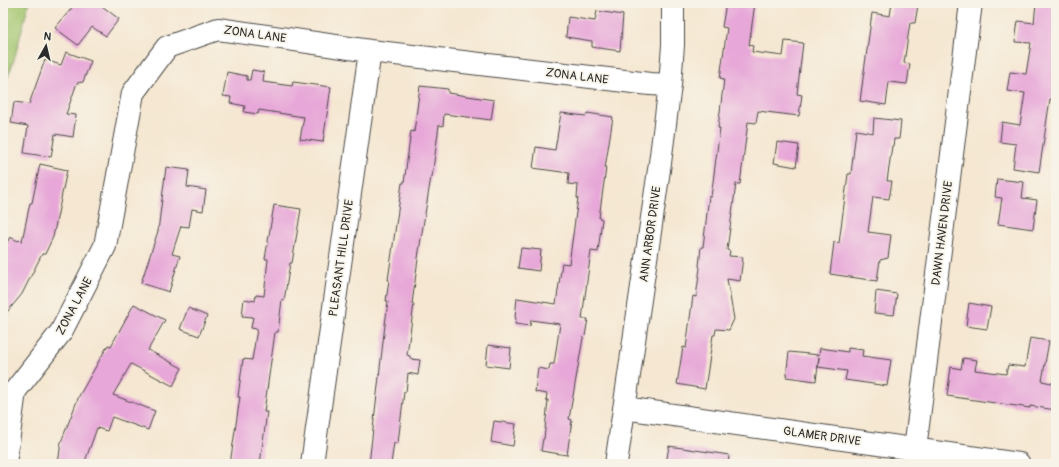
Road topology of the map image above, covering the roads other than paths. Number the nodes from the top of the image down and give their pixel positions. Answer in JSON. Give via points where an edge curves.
{"nodes":[{"id":1,"x":673,"y":3,"type":"edge"},
{"id":2,"x":971,"y":3,"type":"edge"},
{"id":3,"x":370,"y":51,"type":"junction"},
{"id":4,"x":670,"y":86,"type":"junction"},
{"id":5,"x":9,"y":395,"type":"edge"},
{"id":6,"x":624,"y":408,"type":"junction"},
{"id":7,"x":915,"y":457,"type":"edge"},
{"id":8,"x":4,"y":464,"type":"edge"},
{"id":9,"x":312,"y":464,"type":"edge"},
{"id":10,"x":616,"y":464,"type":"edge"},
{"id":11,"x":1019,"y":464,"type":"edge"}],
"edges":[{"from":1,"to":4,"type":"street","name":"ANN ARBOR DRIVE"},
{"from":2,"to":7,"type":"street","name":"DAWN HAVEN DRIVE"},
{"from":3,"to":4,"type":"street","name":"ZONA LANE"},
{"from":3,"to":5,"type":"street","name":"ZONA LANE","via":[[218,29],[167,47],[133,93],[105,246],[61,332]]},
{"from":3,"to":9,"type":"street","name":"PLEASANT HILL DRIVE"},
{"from":4,"to":6,"type":"street","name":"ANN ARBOR DRIVE"},
{"from":5,"to":8,"type":"street"},
{"from":6,"to":7,"type":"street","name":"GLAMER DRIVE"},
{"from":6,"to":10,"type":"street","name":"ANN ARBOR DRIVE"},
{"from":7,"to":11,"type":"street","name":"GLAMER DRIVE"}]}
